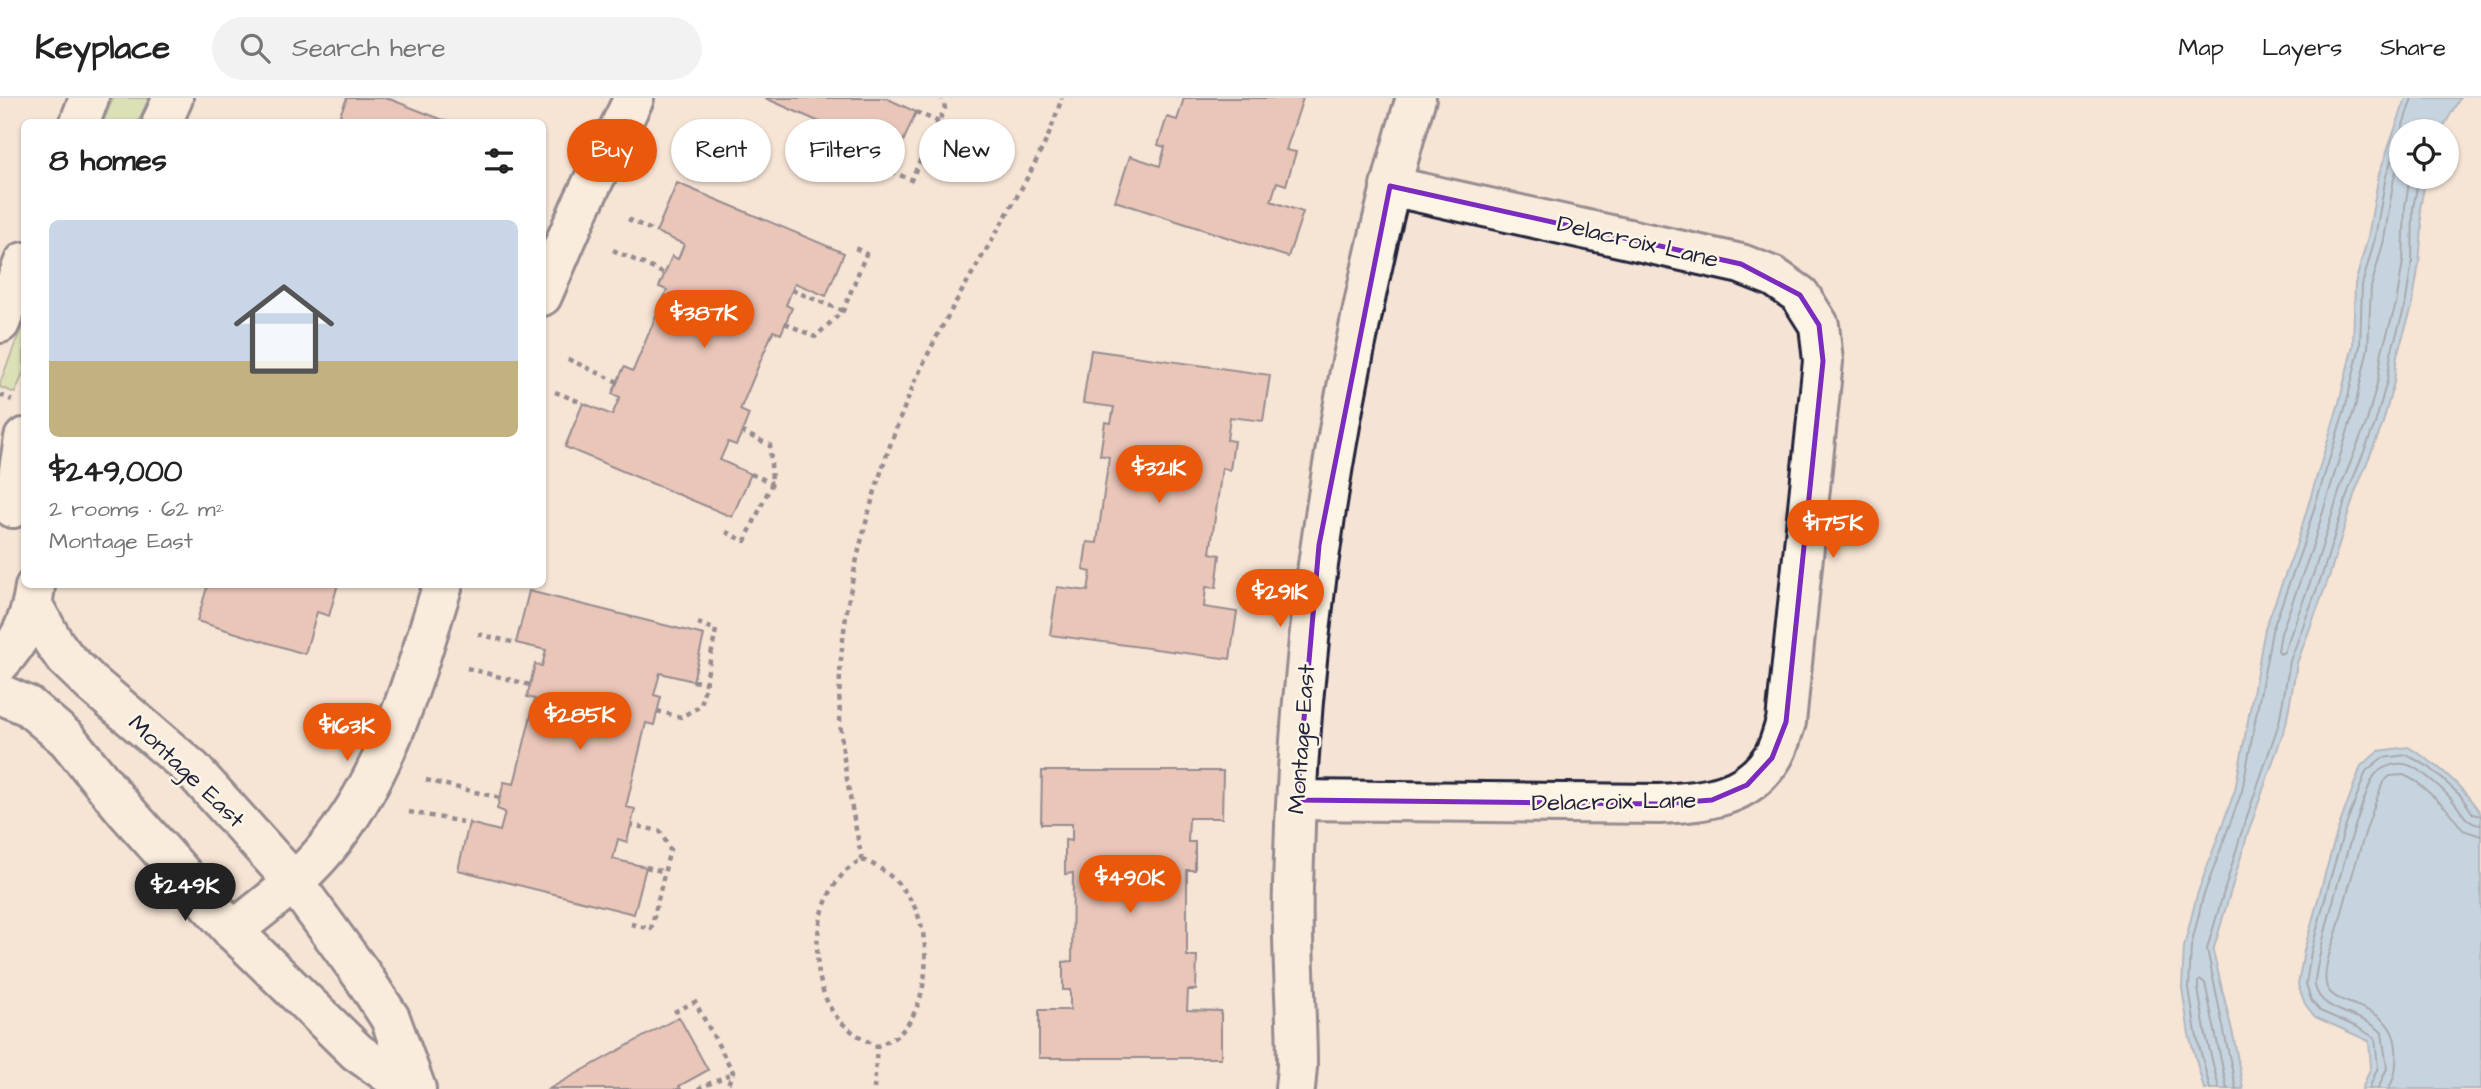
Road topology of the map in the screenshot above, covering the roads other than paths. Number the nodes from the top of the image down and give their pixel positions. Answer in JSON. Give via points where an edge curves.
{"nodes":[{"id":1,"x":89,"y":98,"type":"edge"},
{"id":2,"x":173,"y":98,"type":"edge"},
{"id":3,"x":634,"y":98,"type":"edge"},
{"id":4,"x":1416,"y":98,"type":"edge"},
{"id":5,"x":81,"y":119,"type":"edge"},
{"id":6,"x":163,"y":119,"type":"edge"},
{"id":7,"x":1390,"y":186,"type":"junction"},
{"id":8,"x":21,"y":270,"type":"edge"},
{"id":9,"x":546,"y":287,"type":"edge"},
{"id":10,"x":0,"y":323,"type":"edge"},
{"id":11,"x":21,"y":456,"type":"edge"},
{"id":12,"x":12,"y":510,"type":"edge"},
{"id":13,"x":442,"y":588,"type":"edge"},
{"id":14,"x":34,"y":595,"type":"edge"},
{"id":15,"x":0,"y":663,"type":"edge"},
{"id":16,"x":0,"y":694,"type":"edge"},
{"id":17,"x":1297,"y":800,"type":"junction"},
{"id":18,"x":293,"y":881,"type":"junction"},
{"id":19,"x":233,"y":931,"type":"junction"},
{"id":20,"x":410,"y":1089,"type":"edge"},
{"id":21,"x":416,"y":1089,"type":"edge"},
{"id":22,"x":1295,"y":1089,"type":"edge"}],
"edges":[{"from":1,"to":5,"type":"street"},
{"from":2,"to":6,"type":"street"},
{"from":3,"to":9,"type":"street"},
{"from":4,"to":7,"type":"street","name":"Montage East"},
{"from":7,"to":17,"type":"street","name":"Montage East","via":[[1324,510],[1306,663]]},
{"from":7,"to":17,"type":"street","name":"Delacroix Lane","via":[[1741,264],[1774,277],[1800,295],[1819,325],[1823,361],[1786,722],[1772,758],[1747,785],[1712,800],[1661,804]]},
{"from":8,"to":10,"type":"street"},
{"from":11,"to":12,"type":"street"},
{"from":13,"to":18,"type":"street","via":[[395,729],[374,776],[351,817]]},
{"from":14,"to":15,"type":"street","via":[[24,630]]},
{"from":14,"to":18,"type":"street","name":"Montage East","via":[[54,643],[66,659],[192,769]]},
{"from":16,"to":19,"type":"street","via":[[28,706],[67,738]]},
{"from":17,"to":22,"type":"street","name":"Montage East"},
{"from":18,"to":19,"type":"street"},
{"from":18,"to":21,"type":"street","name":"Montage East","via":[[390,1018]]},
{"from":19,"to":20,"type":"street","via":[[357,1052]]}]}
